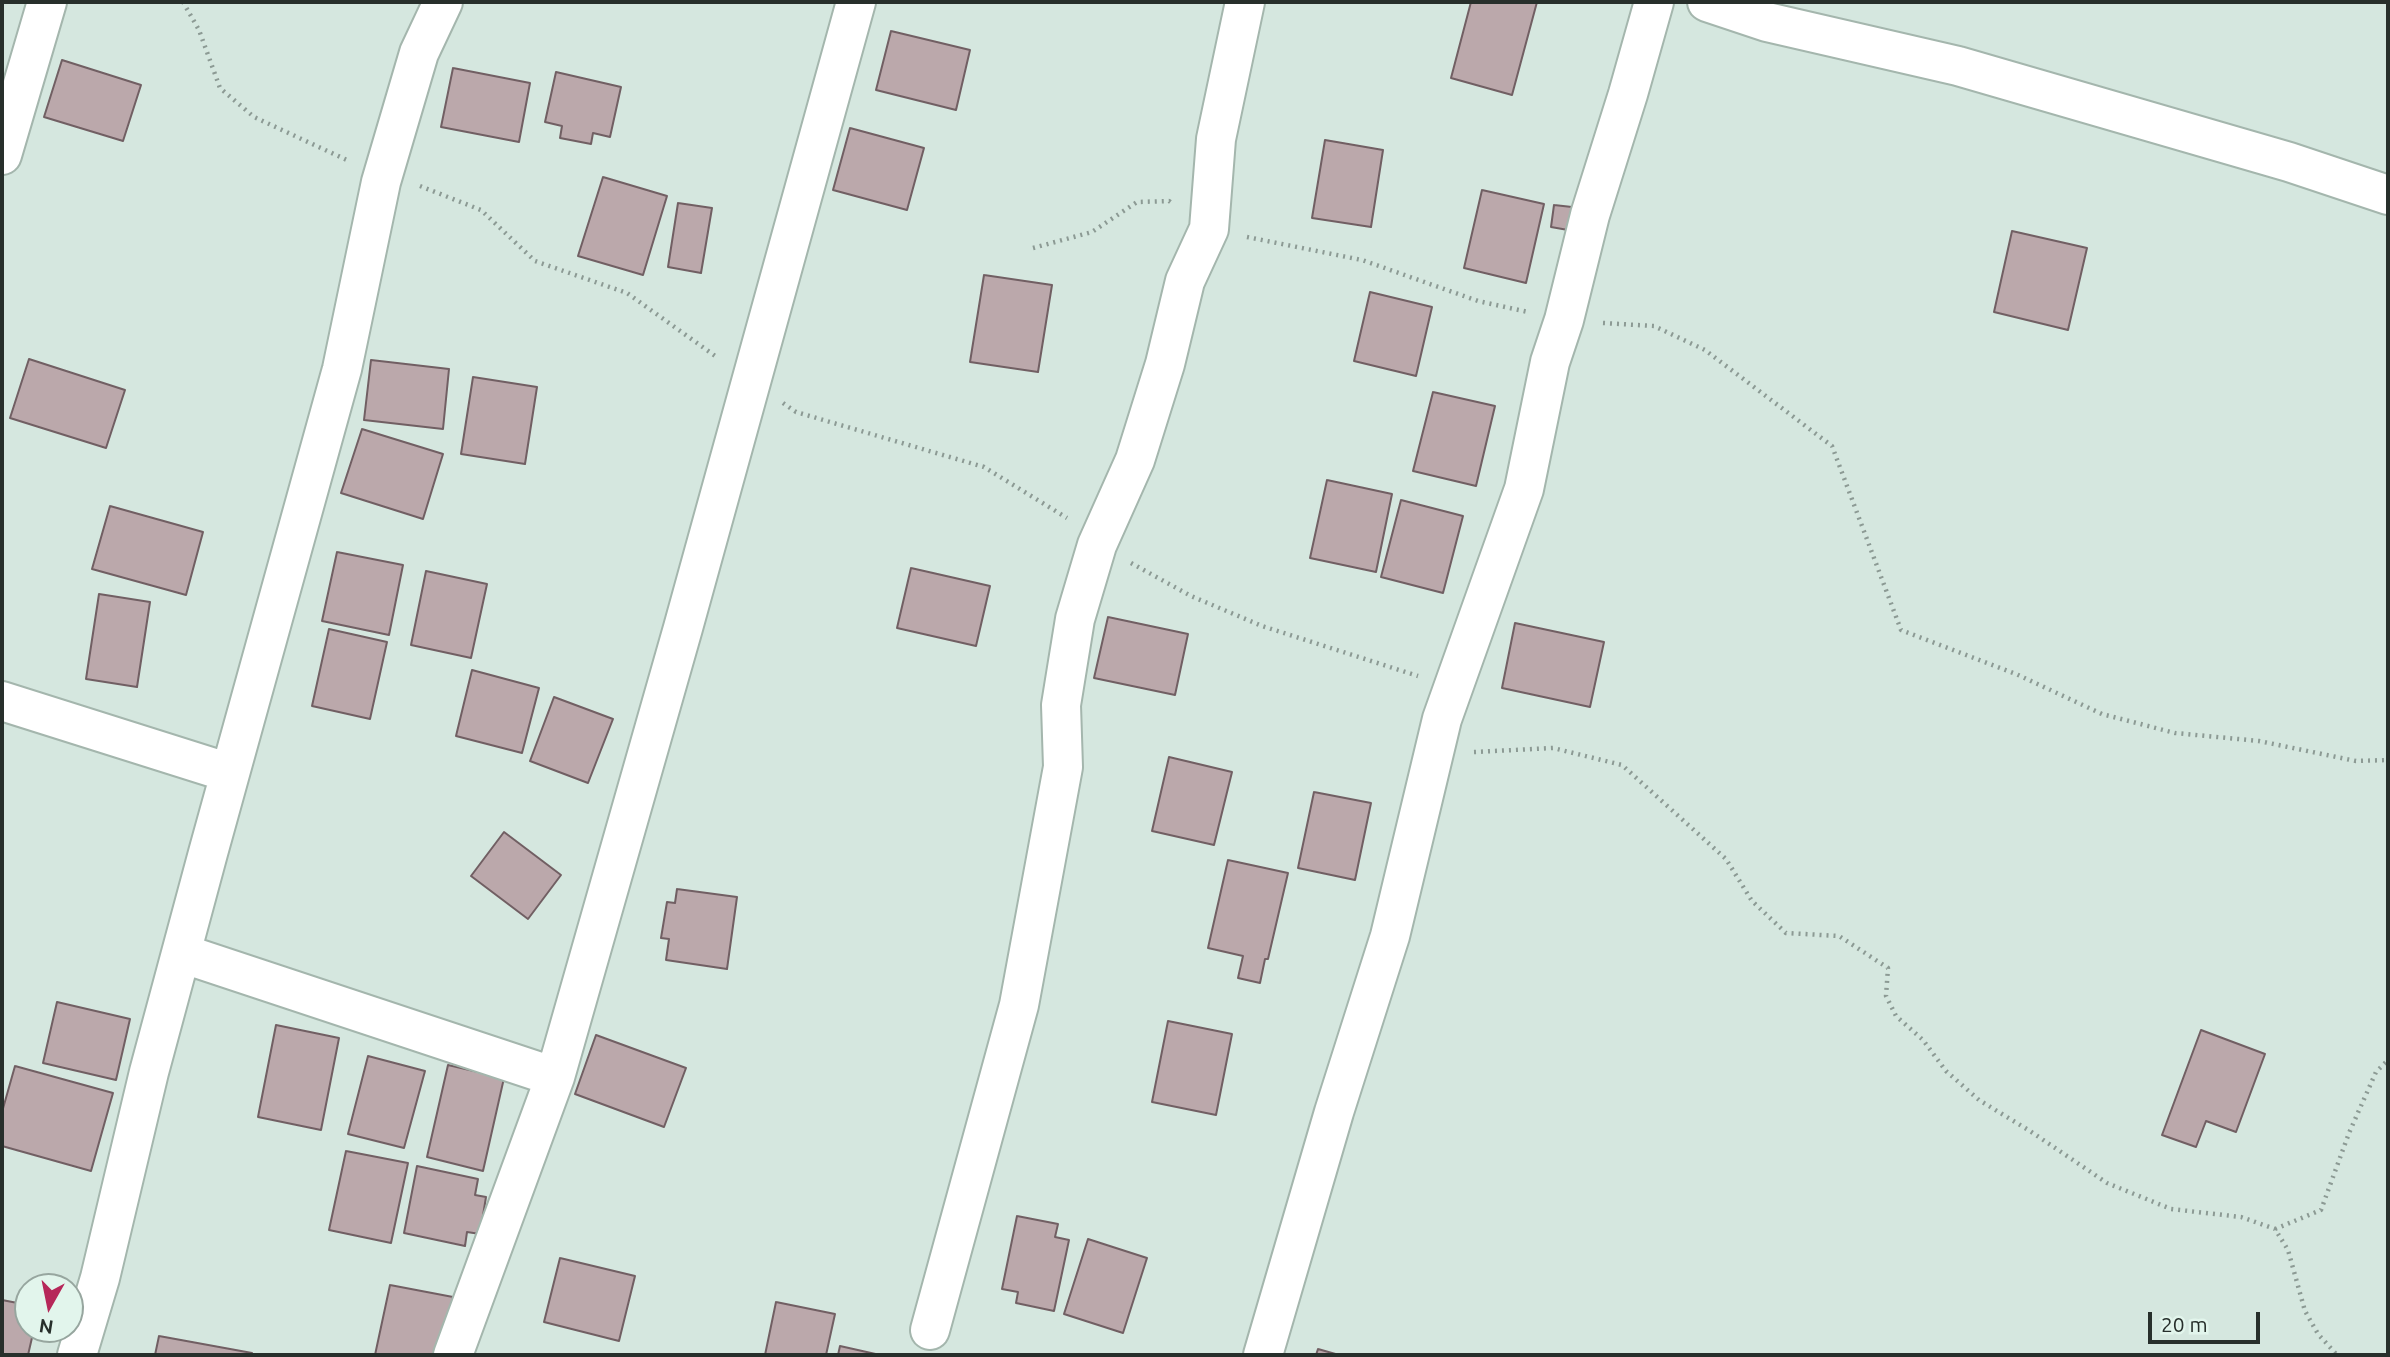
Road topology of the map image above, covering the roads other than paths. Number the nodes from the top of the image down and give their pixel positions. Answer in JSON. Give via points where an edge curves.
{"nodes":[{"id":1,"x":47,"y":2,"type":"edge"},
{"id":2,"x":443,"y":2,"type":"edge"},
{"id":3,"x":856,"y":2,"type":"edge"},
{"id":4,"x":1245,"y":2,"type":"edge"},
{"id":5,"x":1654,"y":2,"type":"edge"},
{"id":6,"x":1707,"y":2,"type":"edge"},
{"id":7,"x":2,"y":155,"type":"edge"},
{"id":8,"x":2388,"y":195,"type":"edge"},
{"id":9,"x":2,"y":701,"type":"edge"},
{"id":10,"x":230,"y":773,"type":"junction"},
{"id":11,"x":181,"y":953,"type":"junction"},
{"id":12,"x":555,"y":1077,"type":"junction"},
{"id":13,"x":930,"y":1330,"type":"dead end"},
{"id":14,"x":77,"y":1355,"type":"edge"},
{"id":15,"x":453,"y":1355,"type":"edge"},
{"id":16,"x":1263,"y":1355,"type":"edge"}],
"edges":[{"from":1,"to":7,"type":"street"},
{"from":2,"to":10,"type":"street","via":[[419,52],[384,171],[342,369]]},
{"from":3,"to":12,"type":"street"},
{"from":4,"to":13,"type":"street","via":[[1216,139],[1209,229],[1185,281],[1135,460],[1097,545],[1075,619],[1061,705],[1063,767],[1019,1006]]},
{"from":5,"to":16,"type":"street","via":[[1550,362],[1524,489],[1442,719],[1390,936]]},
{"from":6,"to":8,"type":"street","via":[[1767,22],[1972,70]]},
{"from":9,"to":10,"type":"street"},
{"from":10,"to":11,"type":"street"},
{"from":11,"to":12,"type":"street"},
{"from":11,"to":14,"type":"street"},
{"from":12,"to":15,"type":"street"}]}
